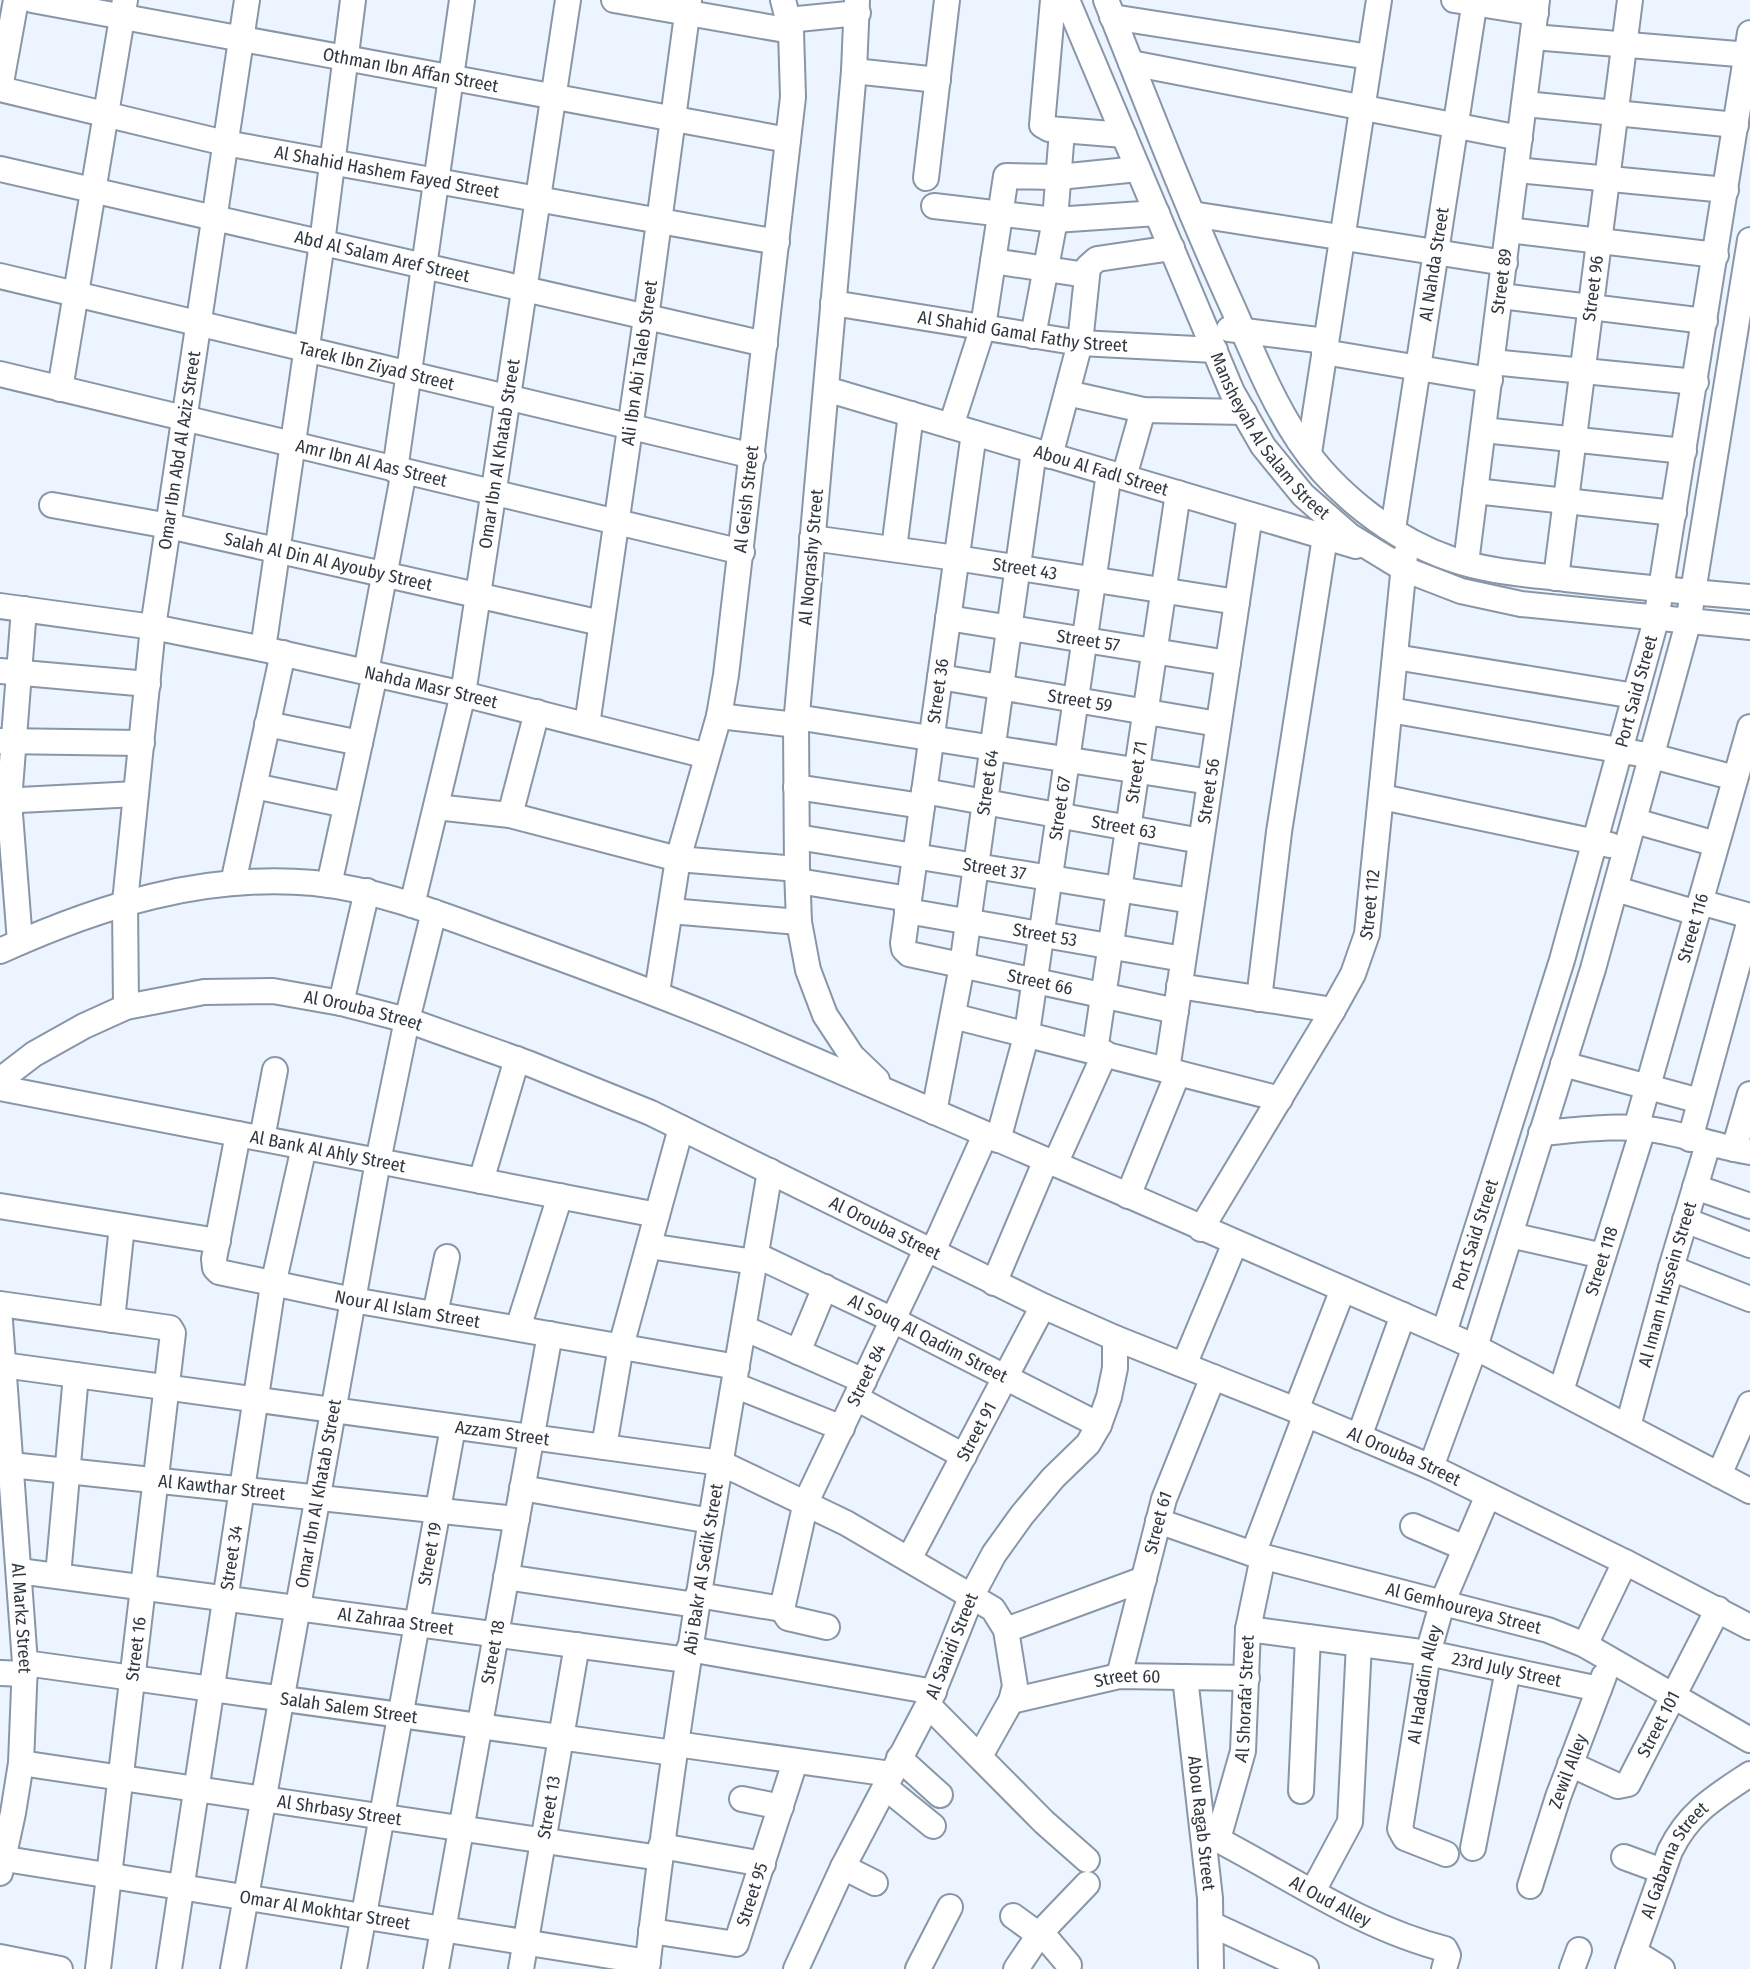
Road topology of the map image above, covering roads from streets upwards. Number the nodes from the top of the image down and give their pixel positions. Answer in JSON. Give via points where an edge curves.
{"nodes":[{"id":1,"x":16,"y":0,"type":"edge"},
{"id":2,"x":32,"y":0,"type":"edge"},
{"id":3,"x":247,"y":0,"type":"edge"},
{"id":4,"x":353,"y":0,"type":"edge"},
{"id":5,"x":462,"y":0,"type":"edge"},
{"id":6,"x":568,"y":0,"type":"edge"},
{"id":7,"x":614,"y":0,"type":"edge"},
{"id":8,"x":947,"y":0,"type":"edge"},
{"id":9,"x":1062,"y":0,"type":"edge"},
{"id":10,"x":1379,"y":0,"type":"edge"},
{"id":11,"x":1630,"y":0,"type":"edge"},
{"id":12,"x":1468,"y":1,"type":"edge"},
{"id":13,"x":857,"y":6,"type":"edge"},
{"id":14,"x":688,"y":7,"type":"edge"},
{"id":15,"x":124,"y":8,"type":"edge"},
{"id":16,"x":1109,"y":8,"type":"edge"},
{"id":17,"x":787,"y":17,"type":"edge"},
{"id":18,"x":1535,"y":17,"type":"edge"},
{"id":19,"x":241,"y":39,"type":"junction"},
{"id":20,"x":1625,"y":44,"type":"junction"},
{"id":21,"x":1749,"y":47,"type":"edge"},
{"id":22,"x":1370,"y":57,"type":"junction"},
{"id":23,"x":347,"y":59,"type":"junction"},
{"id":24,"x":1131,"y":63,"type":"junction"},
{"id":25,"x":854,"y":71,"type":"junction"},
{"id":26,"x":451,"y":78,"type":"junction"},
{"id":27,"x":938,"y":80,"type":"junction"},
{"id":28,"x":0,"y":88,"type":"edge"},
{"id":29,"x":553,"y":97,"type":"junction"},
{"id":30,"x":1525,"y":104,"type":"junction"},
{"id":31,"x":1362,"y":108,"type":"junction"},
{"id":32,"x":1616,"y":113,"type":"junction"},
{"id":33,"x":106,"y":115,"type":"junction"},
{"id":34,"x":673,"y":120,"type":"junction"},
{"id":35,"x":1736,"y":125,"type":"junction"},
{"id":36,"x":1455,"y":126,"type":"junction"},
{"id":37,"x":1062,"y":131,"type":"junction"},
{"id":38,"x":1124,"y":135,"type":"junction"},
{"id":39,"x":1520,"y":138,"type":"junction"},
{"id":40,"x":788,"y":140,"type":"junction"},
{"id":41,"x":225,"y":144,"type":"junction"},
{"id":42,"x":332,"y":163,"type":"junction"},
{"id":43,"x":0,"y":169,"type":"edge"},
{"id":44,"x":1138,"y":169,"type":"junction"},
{"id":45,"x":1516,"y":170,"type":"junction"},
{"id":46,"x":1059,"y":177,"type":"junction"},
{"id":47,"x":926,"y":178,"type":"dead end"},
{"id":48,"x":1607,"y":178,"type":"junction"},
{"id":49,"x":436,"y":182,"type":"junction"},
{"id":50,"x":94,"y":190,"type":"junction"},
{"id":51,"x":1726,"y":190,"type":"junction"},
{"id":52,"x":537,"y":200,"type":"junction"},
{"id":53,"x":934,"y":206,"type":"dead end"},
{"id":54,"x":1157,"y":213,"type":"junction"},
{"id":55,"x":1000,"y":214,"type":"junction"},
{"id":56,"x":1192,"y":214,"type":"junction"},
{"id":57,"x":213,"y":218,"type":"junction"},
{"id":58,"x":1055,"y":220,"type":"junction"},
{"id":59,"x":659,"y":222,"type":"junction"},
{"id":60,"x":1509,"y":230,"type":"junction"},
{"id":61,"x":1342,"y":238,"type":"junction"},
{"id":62,"x":1750,"y":240,"type":"edge"},
{"id":63,"x":1600,"y":241,"type":"junction"},
{"id":64,"x":777,"y":242,"type":"junction"},
{"id":65,"x":322,"y":243,"type":"junction"},
{"id":66,"x":1172,"y":248,"type":"junction"},
{"id":67,"x":1436,"y":253,"type":"junction"},
{"id":68,"x":1716,"y":255,"type":"junction"},
{"id":69,"x":993,"y":261,"type":"junction"},
{"id":70,"x":1505,"y":263,"type":"junction"},
{"id":71,"x":425,"y":266,"type":"junction"},
{"id":72,"x":1046,"y":269,"type":"junction"},
{"id":73,"x":1086,"y":275,"type":"junction"},
{"id":74,"x":0,"y":276,"type":"edge"},
{"id":75,"x":523,"y":289,"type":"junction"},
{"id":76,"x":76,"y":295,"type":"junction"},
{"id":77,"x":1501,"y":296,"type":"junction"},
{"id":78,"x":834,"y":303,"type":"junction"},
{"id":79,"x":1591,"y":307,"type":"junction"},
{"id":80,"x":646,"y":318,"type":"junction"},
{"id":81,"x":1705,"y":321,"type":"junction"},
{"id":82,"x":198,"y":324,"type":"junction"},
{"id":83,"x":1205,"y":326,"type":"junction"},
{"id":84,"x":983,"y":327,"type":"junction"},
{"id":85,"x":1243,"y":331,"type":"junction"},
{"id":86,"x":1033,"y":336,"type":"junction"},
{"id":87,"x":1080,"y":343,"type":"junction"},
{"id":88,"x":765,"y":344,"type":"junction"},
{"id":89,"x":1325,"y":346,"type":"junction"},
{"id":90,"x":306,"y":350,"type":"junction"},
{"id":91,"x":1215,"y":350,"type":"junction"},
{"id":92,"x":1418,"y":368,"type":"junction"},
{"id":93,"x":1491,"y":371,"type":"junction"},
{"id":94,"x":1583,"y":371,"type":"junction"},
{"id":95,"x":0,"y":374,"type":"edge"},
{"id":96,"x":409,"y":374,"type":"junction"},
{"id":97,"x":1696,"y":382,"type":"junction"},
{"id":98,"x":60,"y":388,"type":"junction"},
{"id":99,"x":826,"y":389,"type":"junction"},
{"id":100,"x":1067,"y":393,"type":"junction"},
{"id":101,"x":507,"y":398,"type":"junction"},
{"id":102,"x":1143,"y":410,"type":"junction"},
{"id":103,"x":1244,"y":412,"type":"junction"},
{"id":104,"x":911,"y":414,"type":"junction"},
{"id":105,"x":184,"y":418,"type":"junction"},
{"id":106,"x":630,"y":427,"type":"junction"},
{"id":107,"x":962,"y":430,"type":"junction"},
{"id":108,"x":1483,"y":430,"type":"junction"},
{"id":109,"x":1574,"y":439,"type":"junction"},
{"id":110,"x":293,"y":445,"type":"junction"},
{"id":111,"x":1684,"y":451,"type":"junction"},
{"id":112,"x":1042,"y":453,"type":"junction"},
{"id":113,"x":1308,"y":453,"type":"junction"},
{"id":114,"x":752,"y":456,"type":"junction"},
{"id":115,"x":400,"y":471,"type":"junction"},
{"id":116,"x":1116,"y":475,"type":"junction"},
{"id":117,"x":1475,"y":491,"type":"junction"},
{"id":118,"x":1178,"y":493,"type":"junction"},
{"id":119,"x":493,"y":494,"type":"junction"},
{"id":120,"x":1566,"y":501,"type":"junction"},
{"id":121,"x":52,"y":505,"type":"dead end"},
{"id":122,"x":1674,"y":513,"type":"junction"},
{"id":123,"x":1250,"y":514,"type":"junction"},
{"id":124,"x":616,"y":523,"type":"junction"},
{"id":125,"x":169,"y":526,"type":"junction"},
{"id":126,"x":1400,"y":533,"type":"junction"},
{"id":127,"x":1325,"y":537,"type":"junction"},
{"id":128,"x":812,"y":538,"type":"junction"},
{"id":129,"x":894,"y":549,"type":"junction"},
{"id":130,"x":277,"y":550,"type":"junction"},
{"id":131,"x":742,"y":552,"type":"junction"},
{"id":132,"x":1377,"y":552,"type":"junction"},
{"id":133,"x":956,"y":558,"type":"junction"},
{"id":134,"x":1466,"y":563,"type":"junction"},
{"id":135,"x":1018,"y":568,"type":"junction"},
{"id":136,"x":1404,"y":569,"type":"junction"},
{"id":137,"x":384,"y":574,"type":"junction"},
{"id":138,"x":1556,"y":578,"type":"junction"},
{"id":139,"x":1093,"y":579,"type":"junction"},
{"id":140,"x":1163,"y":590,"type":"junction"},
{"id":141,"x":1661,"y":590,"type":"junction"},
{"id":142,"x":1693,"y":592,"type":"junction"},
{"id":143,"x":478,"y":595,"type":"junction"},
{"id":144,"x":1750,"y":597,"type":"edge"},
{"id":145,"x":1237,"y":602,"type":"junction"},
{"id":146,"x":12,"y":608,"type":"edge"},
{"id":147,"x":948,"y":618,"type":"junction"},
{"id":148,"x":1656,"y":620,"type":"junction"},
{"id":149,"x":601,"y":623,"type":"junction"},
{"id":150,"x":1688,"y":623,"type":"junction"},
{"id":151,"x":153,"y":627,"type":"junction"},
{"id":152,"x":1750,"y":627,"type":"edge"},
{"id":153,"x":1009,"y":628,"type":"junction"},
{"id":154,"x":1084,"y":640,"type":"junction"},
{"id":155,"x":273,"y":651,"type":"junction"},
{"id":156,"x":1154,"y":651,"type":"junction"},
{"id":157,"x":1395,"y":657,"type":"junction"},
{"id":158,"x":1228,"y":663,"type":"junction"},
{"id":159,"x":9,"y":672,"type":"edge"},
{"id":160,"x":370,"y":673,"type":"junction"},
{"id":161,"x":940,"y":677,"type":"junction"},
{"id":162,"x":148,"y":684,"type":"junction"},
{"id":163,"x":1001,"y":688,"type":"junction"},
{"id":164,"x":463,"y":694,"type":"junction"},
{"id":165,"x":1635,"y":696,"type":"junction"},
{"id":166,"x":1076,"y":701,"type":"junction"},
{"id":167,"x":1390,"y":710,"type":"junction"},
{"id":168,"x":537,"y":712,"type":"junction"},
{"id":169,"x":1145,"y":712,"type":"junction"},
{"id":170,"x":719,"y":716,"type":"junction"},
{"id":171,"x":796,"y":721,"type":"junction"},
{"id":172,"x":267,"y":724,"type":"junction"},
{"id":173,"x":1219,"y":724,"type":"junction"},
{"id":174,"x":587,"y":725,"type":"junction"},
{"id":175,"x":1750,"y":726,"type":"edge"},
{"id":176,"x":931,"y":738,"type":"junction"},
{"id":177,"x":7,"y":741,"type":"edge"},
{"id":178,"x":142,"y":743,"type":"junction"},
{"id":179,"x":360,"y":743,"type":"junction"},
{"id":180,"x":993,"y":748,"type":"junction"},
{"id":181,"x":1620,"y":750,"type":"junction"},
{"id":182,"x":707,"y":755,"type":"junction"},
{"id":183,"x":1653,"y":756,"type":"junction"},
{"id":184,"x":1067,"y":759,"type":"junction"},
{"id":185,"x":1137,"y":770,"type":"junction"},
{"id":186,"x":1735,"y":778,"type":"junction"},
{"id":187,"x":1210,"y":782,"type":"junction"},
{"id":188,"x":254,"y":786,"type":"junction"},
{"id":189,"x":796,"y":787,"type":"junction"},
{"id":190,"x":136,"y":794,"type":"junction"},
{"id":191,"x":1382,"y":797,"type":"junction"},
{"id":192,"x":923,"y":799,"type":"junction"},
{"id":193,"x":5,"y":801,"type":"edge"},
{"id":194,"x":985,"y":802,"type":"junction"},
{"id":195,"x":346,"y":805,"type":"junction"},
{"id":196,"x":436,"y":807,"type":"junction"},
{"id":197,"x":1059,"y":815,"type":"junction"},
{"id":198,"x":510,"y":816,"type":"junction"},
{"id":199,"x":1635,"y":821,"type":"junction"},
{"id":200,"x":1128,"y":828,"type":"junction"},
{"id":201,"x":797,"y":837,"type":"junction"},
{"id":202,"x":1201,"y":841,"type":"junction"},
{"id":203,"x":1595,"y":842,"type":"junction"},
{"id":204,"x":1716,"y":844,"type":"junction"},
{"id":205,"x":1627,"y":848,"type":"junction"},
{"id":206,"x":915,"y":856,"type":"junction"},
{"id":207,"x":678,"y":859,"type":"junction"},
{"id":208,"x":976,"y":866,"type":"junction"},
{"id":209,"x":797,"y":875,"type":"junction"},
{"id":210,"x":1050,"y":878,"type":"junction"},
{"id":211,"x":233,"y":883,"type":"junction"},
{"id":212,"x":329,"y":886,"type":"junction"},
{"id":213,"x":1119,"y":889,"type":"junction"},
{"id":214,"x":1616,"y":889,"type":"junction"},
{"id":215,"x":367,"y":891,"type":"junction"},
{"id":216,"x":1192,"y":901,"type":"junction"},
{"id":217,"x":125,"y":902,"type":"junction"},
{"id":218,"x":908,"y":905,"type":"junction"},
{"id":219,"x":1698,"y":907,"type":"junction"},
{"id":220,"x":423,"y":909,"type":"junction"},
{"id":221,"x":670,"y":911,"type":"junction"},
{"id":222,"x":1750,"y":918,"type":"edge"},
{"id":223,"x":799,"y":922,"type":"junction"},
{"id":224,"x":968,"y":922,"type":"junction"},
{"id":225,"x":1042,"y":934,"type":"junction"},
{"id":226,"x":10,"y":947,"type":"edge"},
{"id":227,"x":1111,"y":947,"type":"junction"},
{"id":228,"x":904,"y":949,"type":"joint"},
{"id":229,"x":1183,"y":959,"type":"junction"},
{"id":230,"x":962,"y":966,"type":"junction"},
{"id":231,"x":1558,"y":972,"type":"junction"},
{"id":232,"x":1590,"y":980,"type":"junction"},
{"id":233,"x":1035,"y":981,"type":"junction"},
{"id":234,"x":1179,"y":985,"type":"junction"},
{"id":235,"x":657,"y":992,"type":"junction"},
{"id":236,"x":1103,"y":996,"type":"junction"},
{"id":237,"x":1259,"y":999,"type":"junction"},
{"id":238,"x":341,"y":1003,"type":"junction"},
{"id":239,"x":126,"y":1007,"type":"junction"},
{"id":240,"x":1333,"y":1010,"type":"junction"},
{"id":241,"x":1176,"y":1012,"type":"junction"},
{"id":242,"x":953,"y":1016,"type":"junction"},
{"id":243,"x":407,"y":1020,"type":"junction"},
{"id":244,"x":1027,"y":1033,"type":"junction"},
{"id":245,"x":1100,"y":1052,"type":"junction"},
{"id":246,"x":517,"y":1059,"type":"junction"},
{"id":247,"x":1563,"y":1064,"type":"junction"},
{"id":248,"x":275,"y":1070,"type":"dead end"},
{"id":249,"x":1172,"y":1071,"type":"junction"},
{"id":250,"x":0,"y":1080,"type":"edge"},
{"id":251,"x":1647,"y":1087,"type":"junction"},
{"id":252,"x":0,"y":1088,"type":"edge"},
{"id":253,"x":886,"y":1090,"type":"junction"},
{"id":254,"x":1750,"y":1094,"type":"edge"},
{"id":255,"x":1280,"y":1099,"type":"junction"},
{"id":256,"x":1700,"y":1101,"type":"junction"},
{"id":257,"x":934,"y":1112,"type":"junction"},
{"id":258,"x":681,"y":1128,"type":"junction"},
{"id":259,"x":1639,"y":1128,"type":"junction"},
{"id":260,"x":238,"y":1134,"type":"junction"},
{"id":261,"x":992,"y":1137,"type":"junction"},
{"id":262,"x":262,"y":1139,"type":"junction"},
{"id":263,"x":1699,"y":1142,"type":"junction"},
{"id":264,"x":1537,"y":1145,"type":"junction"},
{"id":265,"x":304,"y":1147,"type":"junction"},
{"id":266,"x":1502,"y":1147,"type":"junction"},
{"id":267,"x":1742,"y":1151,"type":"edge"},
{"id":268,"x":378,"y":1161,"type":"junction"},
{"id":269,"x":1050,"y":1162,"type":"junction"},
{"id":270,"x":770,"y":1171,"type":"junction"},
{"id":271,"x":481,"y":1181,"type":"junction"},
{"id":272,"x":1695,"y":1187,"type":"junction"},
{"id":273,"x":560,"y":1196,"type":"junction"},
{"id":274,"x":1128,"y":1196,"type":"junction"},
{"id":275,"x":0,"y":1206,"type":"edge"},
{"id":276,"x":1750,"y":1206,"type":"edge"},
{"id":277,"x":657,"y":1215,"type":"junction"},
{"id":278,"x":1685,"y":1220,"type":"junction"},
{"id":279,"x":121,"y":1226,"type":"junction"},
{"id":280,"x":1201,"y":1229,"type":"junction"},
{"id":281,"x":1510,"y":1235,"type":"junction"},
{"id":282,"x":218,"y":1241,"type":"junction"},
{"id":283,"x":1235,"y":1243,"type":"junction"},
{"id":284,"x":1750,"y":1245,"type":"edge"},
{"id":285,"x":649,"y":1246,"type":"junction"},
{"id":286,"x":930,"y":1249,"type":"junction"},
{"id":287,"x":1603,"y":1256,"type":"junction"},
{"id":288,"x":447,"y":1257,"type":"dead end"},
{"id":289,"x":755,"y":1259,"type":"junction"},
{"id":290,"x":1671,"y":1268,"type":"junction"},
{"id":291,"x":994,"y":1283,"type":"junction"},
{"id":292,"x":273,"y":1285,"type":"junction"},
{"id":293,"x":825,"y":1287,"type":"junction"},
{"id":294,"x":1343,"y":1289,"type":"junction"},
{"id":295,"x":354,"y":1300,"type":"junction"},
{"id":296,"x":1750,"y":1300,"type":"edge"},
{"id":297,"x":0,"y":1304,"type":"edge"},
{"id":298,"x":1043,"y":1306,"type":"junction"},
{"id":299,"x":435,"y":1314,"type":"junction"},
{"id":300,"x":1403,"y":1315,"type":"junction"},
{"id":301,"x":112,"y":1320,"type":"junction"},
{"id":302,"x":893,"y":1320,"type":"junction"},
{"id":303,"x":0,"y":1321,"type":"edge"},
{"id":304,"x":517,"y":1328,"type":"junction"},
{"id":305,"x":744,"y":1328,"type":"junction"},
{"id":306,"x":1444,"y":1333,"type":"junction"},
{"id":307,"x":550,"y":1334,"type":"junction"},
{"id":308,"x":1115,"y":1338,"type":"junction"},
{"id":309,"x":621,"y":1346,"type":"junction"},
{"id":310,"x":1475,"y":1347,"type":"junction"},
{"id":311,"x":798,"y":1352,"type":"junction"},
{"id":312,"x":3,"y":1365,"type":"junction"},
{"id":313,"x":1184,"y":1365,"type":"junction"},
{"id":314,"x":76,"y":1376,"type":"junction"},
{"id":315,"x":735,"y":1376,"type":"junction"},
{"id":316,"x":1006,"y":1377,"type":"junction"},
{"id":317,"x":1213,"y":1377,"type":"junction"},
{"id":318,"x":167,"y":1388,"type":"junction"},
{"id":319,"x":860,"y":1389,"type":"junction"},
{"id":320,"x":1561,"y":1391,"type":"junction"},
{"id":321,"x":256,"y":1401,"type":"junction"},
{"id":322,"x":1750,"y":1404,"type":"edge"},
{"id":323,"x":333,"y":1412,"type":"junction"},
{"id":324,"x":1301,"y":1412,"type":"junction"},
{"id":325,"x":1099,"y":1425,"type":"junction"},
{"id":326,"x":1628,"y":1426,"type":"junction"},
{"id":327,"x":453,"y":1427,"type":"junction"},
{"id":328,"x":842,"y":1428,"type":"junction"},
{"id":329,"x":531,"y":1437,"type":"junction"},
{"id":330,"x":1359,"y":1437,"type":"junction"},
{"id":331,"x":604,"y":1447,"type":"junction"},
{"id":332,"x":964,"y":1456,"type":"junction"},
{"id":333,"x":721,"y":1463,"type":"junction"},
{"id":334,"x":11,"y":1465,"type":"junction"},
{"id":335,"x":1432,"y":1467,"type":"junction"},
{"id":336,"x":67,"y":1472,"type":"junction"},
{"id":337,"x":1719,"y":1475,"type":"junction"},
{"id":338,"x":156,"y":1481,"type":"junction"},
{"id":339,"x":522,"y":1488,"type":"junction"},
{"id":340,"x":243,"y":1490,"type":"junction"},
{"id":341,"x":1750,"y":1491,"type":"edge"},
{"id":342,"x":1488,"y":1494,"type":"junction"},
{"id":343,"x":318,"y":1497,"type":"junction"},
{"id":344,"x":806,"y":1502,"type":"junction"},
{"id":345,"x":438,"y":1510,"type":"junction"},
{"id":346,"x":517,"y":1518,"type":"junction"},
{"id":347,"x":711,"y":1521,"type":"junction"},
{"id":348,"x":1158,"y":1521,"type":"junction"},
{"id":349,"x":1413,"y":1526,"type":"dead end"},
{"id":350,"x":1465,"y":1548,"type":"junction"},
{"id":351,"x":1258,"y":1556,"type":"junction"},
{"id":352,"x":909,"y":1559,"type":"junction"},
{"id":353,"x":1625,"y":1562,"type":"junction"},
{"id":354,"x":19,"y":1571,"type":"junction"},
{"id":355,"x":58,"y":1576,"type":"junction"},
{"id":356,"x":506,"y":1577,"type":"junction"},
{"id":357,"x":1144,"y":1579,"type":"junction"},
{"id":358,"x":143,"y":1587,"type":"junction"},
{"id":359,"x":972,"y":1595,"type":"junction"},
{"id":360,"x":226,"y":1598,"type":"junction"},
{"id":361,"x":697,"y":1600,"type":"junction"},
{"id":362,"x":1443,"y":1601,"type":"junction"},
{"id":363,"x":298,"y":1608,"type":"junction"},
{"id":364,"x":782,"y":1609,"type":"junction"},
{"id":365,"x":1718,"y":1609,"type":"junction"},
{"id":366,"x":417,"y":1624,"type":"junction"},
{"id":367,"x":827,"y":1627,"type":"dead end"},
{"id":368,"x":1750,"y":1627,"type":"edge"},
{"id":369,"x":1248,"y":1629,"type":"junction"},
{"id":370,"x":1006,"y":1630,"type":"junction"},
{"id":371,"x":496,"y":1634,"type":"junction"},
{"id":372,"x":1308,"y":1637,"type":"junction"},
{"id":373,"x":1359,"y":1644,"type":"junction"},
{"id":374,"x":577,"y":1645,"type":"junction"},
{"id":375,"x":1585,"y":1645,"type":"junction"},
{"id":376,"x":1428,"y":1653,"type":"junction"},
{"id":377,"x":688,"y":1655,"type":"junction"},
{"id":378,"x":1610,"y":1660,"type":"junction"},
{"id":379,"x":25,"y":1669,"type":"junction"},
{"id":380,"x":1508,"y":1670,"type":"junction"},
{"id":381,"x":0,"y":1673,"type":"edge"},
{"id":382,"x":1119,"y":1676,"type":"junction"},
{"id":383,"x":1185,"y":1677,"type":"junction"},
{"id":384,"x":132,"y":1678,"type":"junction"},
{"id":385,"x":1247,"y":1678,"type":"junction"},
{"id":386,"x":212,"y":1689,"type":"junction"},
{"id":387,"x":1599,"y":1689,"type":"junction"},
{"id":388,"x":1674,"y":1696,"type":"junction"},
{"id":389,"x":282,"y":1699,"type":"junction"},
{"id":390,"x":931,"y":1699,"type":"junction"},
{"id":391,"x":1011,"y":1701,"type":"junction"},
{"id":392,"x":400,"y":1715,"type":"junction"},
{"id":393,"x":480,"y":1726,"type":"junction"},
{"id":394,"x":561,"y":1737,"type":"junction"},
{"id":395,"x":1750,"y":1740,"type":"edge"},
{"id":396,"x":675,"y":1749,"type":"junction"},
{"id":397,"x":980,"y":1756,"type":"junction"},
{"id":398,"x":795,"y":1762,"type":"junction"},
{"id":399,"x":1570,"y":1764,"type":"junction"},
{"id":400,"x":14,"y":1766,"type":"edge"},
{"id":401,"x":892,"y":1773,"type":"junction"},
{"id":402,"x":121,"y":1777,"type":"junction"},
{"id":403,"x":1745,"y":1785,"type":"edge"},
{"id":404,"x":197,"y":1789,"type":"junction"},
{"id":405,"x":1301,"y":1791,"type":"dead end"},
{"id":406,"x":940,"y":1795,"type":"dead end"},
{"id":407,"x":264,"y":1799,"type":"junction"},
{"id":408,"x":742,"y":1799,"type":"dead end"},
{"id":409,"x":781,"y":1807,"type":"junction"},
{"id":410,"x":382,"y":1816,"type":"junction"},
{"id":411,"x":933,"y":1826,"type":"dead end"},
{"id":412,"x":461,"y":1828,"type":"junction"},
{"id":413,"x":1210,"y":1836,"type":"junction"},
{"id":414,"x":543,"y":1840,"type":"junction"},
{"id":415,"x":1473,"y":1849,"type":"dead end"},
{"id":416,"x":661,"y":1852,"type":"junction"},
{"id":417,"x":1446,"y":1854,"type":"dead end"},
{"id":418,"x":1624,"y":1857,"type":"dead end"},
{"id":419,"x":1,"y":1863,"type":"edge"},
{"id":420,"x":763,"y":1864,"type":"junction"},
{"id":421,"x":843,"y":1867,"type":"junction"},
{"id":422,"x":1662,"y":1871,"type":"junction"},
{"id":423,"x":109,"y":1875,"type":"junction"},
{"id":424,"x":875,"y":1883,"type":"dead end"},
{"id":425,"x":1530,"y":1886,"type":"dead end"},
{"id":426,"x":181,"y":1887,"type":"junction"},
{"id":427,"x":1312,"y":1891,"type":"junction"},
{"id":428,"x":246,"y":1897,"type":"junction"},
{"id":429,"x":950,"y":1907,"type":"dead end"},
{"id":430,"x":363,"y":1916,"type":"junction"},
{"id":431,"x":1013,"y":1916,"type":"dead end"},
{"id":432,"x":1210,"y":1924,"type":"junction"},
{"id":433,"x":444,"y":1929,"type":"junction"},
{"id":434,"x":652,"y":1931,"type":"junction"},
{"id":435,"x":1040,"y":1934,"type":"junction"},
{"id":436,"x":526,"y":1942,"type":"junction"},
{"id":437,"x":0,"y":1957,"type":"edge"},
{"id":438,"x":1631,"y":1961,"type":"edge"},
{"id":439,"x":1275,"y":1962,"type":"edge"},
{"id":440,"x":648,"y":1965,"type":"edge"},
{"id":441,"x":1069,"y":1965,"type":"dead end"},
{"id":442,"x":1307,"y":1968,"type":"edge"},
{"id":443,"x":60,"y":1969,"type":"edge"},
{"id":444,"x":98,"y":1969,"type":"edge"},
{"id":445,"x":169,"y":1969,"type":"edge"},
{"id":446,"x":233,"y":1969,"type":"edge"},
{"id":447,"x":354,"y":1969,"type":"edge"},
{"id":448,"x":436,"y":1969,"type":"edge"},
{"id":449,"x":521,"y":1969,"type":"edge"},
{"id":450,"x":796,"y":1969,"type":"edge"},
{"id":451,"x":918,"y":1969,"type":"edge"},
{"id":452,"x":1016,"y":1969,"type":"edge"},
{"id":453,"x":1211,"y":1969,"type":"edge"},
{"id":454,"x":1444,"y":1969,"type":"edge"},
{"id":455,"x":1662,"y":1969,"type":"edge"}],
"edges":[{"from":1,"to":28,"type":"street"},
{"from":2,"to":15,"type":"street","name":"Othman Ibn Affan Street"},
{"from":3,"to":19,"type":"street","name":"Omar Ibn Abd Al Aziz Street"},
{"from":4,"to":23,"type":"street"},
{"from":5,"to":26,"type":"street"},
{"from":6,"to":29,"type":"street","name":"Omar Ibn Al Khatab Street"},
{"from":7,"to":14,"type":"street"},
{"from":8,"to":27,"type":"street"},
{"from":9,"to":37,"type":"street","via":[[1042,120],[1049,130]]},
{"from":9,"to":38,"type":"street","name":"Mansheyah Al Salam Street"},
{"from":10,"to":22,"type":"street"},
{"from":11,"to":20,"type":"street","name":"Street 96"},
{"from":12,"to":18,"type":"street"},
{"from":12,"to":36,"type":"street","name":"Al Nahda Street"},
{"from":13,"to":17,"type":"street"},
{"from":13,"to":25,"type":"street","name":"Al Noqrashy Street"},
{"from":14,"to":17,"type":"street"},
{"from":14,"to":34,"type":"street","name":"Ali Ibn Abi Taleb Street"},
{"from":15,"to":19,"type":"street","name":"Othman Ibn Affan Street"},
{"from":15,"to":33,"type":"street"},
{"from":16,"to":22,"type":"street"},
{"from":16,"to":24,"type":"street","name":"Mansheyah Al Salam Street"},
{"from":17,"to":40,"type":"street","name":"Al Geish Street","via":[[793,97]]},
{"from":18,"to":20,"type":"street"},
{"from":18,"to":30,"type":"street","name":"Street 89"},
{"from":19,"to":23,"type":"street","name":"Othman Ibn Affan Street"},
{"from":19,"to":41,"type":"street","name":"Omar Ibn Abd Al Aziz Street"},
{"from":20,"to":21,"type":"street"},
{"from":20,"to":32,"type":"street","name":"Street 96"},
{"from":21,"to":35,"type":"street","name":"Port Said Street"},
{"from":22,"to":31,"type":"street"},
{"from":23,"to":26,"type":"street","name":"Othman Ibn Affan Street"},
{"from":23,"to":42,"type":"street"},
{"from":24,"to":31,"type":"street"},
{"from":24,"to":56,"type":"street","name":"Mansheyah Al Salam Street"},
{"from":25,"to":27,"type":"street"},
{"from":25,"to":78,"type":"street","name":"Al Noqrashy Street"},
{"from":26,"to":29,"type":"street","name":"Othman Ibn Affan Street"},
{"from":26,"to":49,"type":"street"},
{"from":27,"to":47,"type":"street"},
{"from":28,"to":33,"type":"street","name":"Al Shahid Hashem Fayed Street"},
{"from":29,"to":34,"type":"street","name":"Othman Ibn Affan Street"},
{"from":29,"to":52,"type":"street","name":"Omar Ibn Al Khatab Street"},
{"from":30,"to":32,"type":"street"},
{"from":30,"to":39,"type":"street","name":"Street 89"},
{"from":31,"to":36,"type":"street"},
{"from":31,"to":61,"type":"street"},
{"from":32,"to":35,"type":"street"},
{"from":32,"to":48,"type":"street","name":"Street 96"},
{"from":33,"to":41,"type":"street","name":"Al Shahid Hashem Fayed Street"},
{"from":33,"to":50,"type":"street"},
{"from":34,"to":40,"type":"street","name":"Othman Ibn Affan Street"},
{"from":34,"to":59,"type":"street","name":"Ali Ibn Abi Taleb Street"},
{"from":35,"to":51,"type":"street","name":"Port Said Street"},
{"from":36,"to":39,"type":"street"},
{"from":36,"to":67,"type":"street","name":"Al Nahda Street"},
{"from":37,"to":38,"type":"street"},
{"from":37,"to":46,"type":"street"},
{"from":38,"to":44,"type":"street","name":"Mansheyah Al Salam Street"},
{"from":39,"to":45,"type":"street","name":"Street 89"},
{"from":40,"to":64,"type":"street","name":"Al Geish Street"},
{"from":41,"to":42,"type":"street","name":"Al Shahid Hashem Fayed Street"},
{"from":41,"to":57,"type":"street","name":"Omar Ibn Abd Al Aziz Street"},
{"from":42,"to":49,"type":"street","name":"Al Shahid Hashem Fayed Street"},
{"from":42,"to":65,"type":"street"},
{"from":43,"to":50,"type":"street","name":"Abd Al Salam Aref Street"},
{"from":44,"to":46,"type":"street"},
{"from":44,"to":54,"type":"street","name":"Mansheyah Al Salam Street"},
{"from":45,"to":48,"type":"street"},
{"from":45,"to":60,"type":"street","name":"Street 89"},
{"from":46,"to":55,"type":"street","name":"Street 36","via":[[1006,176]]},
{"from":46,"to":58,"type":"street"},
{"from":48,"to":51,"type":"street"},
{"from":48,"to":63,"type":"street","name":"Street 96"},
{"from":49,"to":52,"type":"street","name":"Al Shahid Hashem Fayed Street"},
{"from":49,"to":71,"type":"street"},
{"from":50,"to":57,"type":"street","name":"Abd Al Salam Aref Street"},
{"from":50,"to":76,"type":"street"},
{"from":51,"to":68,"type":"street","name":"Port Said Street"},
{"from":52,"to":59,"type":"street","name":"Al Shahid Hashem Fayed Street"},
{"from":52,"to":75,"type":"street","name":"Omar Ibn Al Khatab Street"},
{"from":53,"to":55,"type":"street"},
{"from":54,"to":58,"type":"street"},
{"from":54,"to":66,"type":"street","name":"Mansheyah Al Salam Street"},
{"from":55,"to":58,"type":"street"},
{"from":55,"to":69,"type":"street","name":"Street 36"},
{"from":56,"to":61,"type":"street"},
{"from":56,"to":85,"type":"street","name":"Mansheyah Al Salam Street"},
{"from":57,"to":65,"type":"street","name":"Abd Al Salam Aref Street"},
{"from":57,"to":82,"type":"street","name":"Omar Ibn Abd Al Aziz Street"},
{"from":58,"to":72,"type":"street"},
{"from":59,"to":64,"type":"street","name":"Al Shahid Hashem Fayed Street"},
{"from":59,"to":80,"type":"street","name":"Ali Ibn Abi Taleb Street"},
{"from":60,"to":63,"type":"street"},
{"from":60,"to":70,"type":"street","name":"Street 89"},
{"from":61,"to":67,"type":"street"},
{"from":61,"to":89,"type":"street"},
{"from":62,"to":142,"type":"street","name":"Port Said Street"},
{"from":63,"to":68,"type":"street"},
{"from":63,"to":79,"type":"street","name":"Street 96"},
{"from":64,"to":88,"type":"street","name":"Al Geish Street"},
{"from":65,"to":71,"type":"street","name":"Abd Al Salam Aref Street"},
{"from":65,"to":90,"type":"street"},
{"from":66,"to":73,"type":"street","via":[[1097,259]]},
{"from":66,"to":83,"type":"street","name":"Mansheyah Al Salam Street"},
{"from":67,"to":70,"type":"street"},
{"from":67,"to":92,"type":"street","name":"Al Nahda Street"},
{"from":68,"to":81,"type":"street","name":"Port Said Street"},
{"from":69,"to":72,"type":"street"},
{"from":69,"to":84,"type":"street","name":"Street 36"},
{"from":70,"to":77,"type":"street","name":"Street 89"},
{"from":71,"to":75,"type":"street","name":"Abd Al Salam Aref Street"},
{"from":71,"to":96,"type":"street"},
{"from":72,"to":73,"type":"street"},
{"from":72,"to":86,"type":"street"},
{"from":73,"to":87,"type":"street","name":"Street 64"},
{"from":74,"to":76,"type":"street","name":"Tarek Ibn Ziyad Street"},
{"from":75,"to":80,"type":"street","name":"Abd Al Salam Aref Street"},
{"from":75,"to":101,"type":"street","name":"Omar Ibn Al Khatab Street"},
{"from":76,"to":82,"type":"street","name":"Tarek Ibn Ziyad Street"},
{"from":76,"to":98,"type":"street"},
{"from":77,"to":79,"type":"street"},
{"from":77,"to":93,"type":"street","name":"Street 89"},
{"from":78,"to":84,"type":"street","name":"Al Shahid Gamal Fathy Street"},
{"from":78,"to":99,"type":"street","name":"Al Noqrashy Street"},
{"from":79,"to":81,"type":"street"},
{"from":79,"to":94,"type":"street","name":"Street 96"},
{"from":80,"to":88,"type":"street","name":"Abd Al Salam Aref Street"},
{"from":80,"to":106,"type":"street","name":"Ali Ibn Abi Taleb Street"},
{"from":81,"to":97,"type":"street","name":"Port Said Street"},
{"from":82,"to":90,"type":"street","name":"Tarek Ibn Ziyad Street"},
{"from":82,"to":105,"type":"street","name":"Omar Ibn Abd Al Aziz Street"},
{"from":83,"to":85,"type":"street"},
{"from":83,"to":91,"type":"street","name":"Mansheyah Al Salam Street"},
{"from":84,"to":86,"type":"street","name":"Al Shahid Gamal Fathy Street"},
{"from":84,"to":107,"type":"street","name":"Street 36"},
{"from":85,"to":89,"type":"street"},
{"from":85,"to":113,"type":"street","name":"Mansheyah Al Salam Street","via":[[1275,401]]},
{"from":86,"to":87,"type":"street","name":"Al Shahid Gamal Fathy Street"},
{"from":87,"to":91,"type":"street","name":"Al Shahid Gamal Fathy Street"},
{"from":87,"to":100,"type":"street","name":"Street 64"},
{"from":88,"to":114,"type":"street","name":"Al Geish Street"},
{"from":89,"to":92,"type":"street"},
{"from":89,"to":113,"type":"street"},
{"from":90,"to":96,"type":"street","name":"Tarek Ibn Ziyad Street"},
{"from":90,"to":110,"type":"street"},
{"from":91,"to":103,"type":"street","name":"Mansheyah Al Salam Street"},
{"from":92,"to":93,"type":"street"},
{"from":92,"to":126,"type":"street","name":"Al Nahda Street"},
{"from":93,"to":94,"type":"street"},
{"from":93,"to":108,"type":"street","name":"Street 89"},
{"from":94,"to":97,"type":"street"},
{"from":94,"to":109,"type":"street","name":"Street 96"},
{"from":95,"to":98,"type":"street","name":"Amr Ibn Al Aas Street"},
{"from":96,"to":101,"type":"street","name":"Tarek Ibn Ziyad Street"},
{"from":96,"to":115,"type":"street"},
{"from":97,"to":111,"type":"street","name":"Port Said Street"},
{"from":98,"to":105,"type":"street","name":"Amr Ibn Al Aas Street"},
{"from":99,"to":104,"type":"street","name":"Abou Al Fadl Street"},
{"from":99,"to":128,"type":"street","name":"Al Noqrashy Street"},
{"from":100,"to":102,"type":"street"},
{"from":100,"to":112,"type":"street","name":"Street 64"},
{"from":101,"to":106,"type":"street","name":"Tarek Ibn Ziyad Street"},
{"from":101,"to":119,"type":"street","name":"Omar Ibn Al Khatab Street"},
{"from":102,"to":103,"type":"street"},
{"from":102,"to":116,"type":"street","name":"Street 67"},
{"from":103,"to":132,"type":"street","name":"Mansheyah Al Salam Street","via":[[1263,446],[1303,495],[1350,536]]},
{"from":104,"to":107,"type":"street","name":"Abou Al Fadl Street"},
{"from":104,"to":129,"type":"street"},
{"from":105,"to":110,"type":"street","name":"Amr Ibn Al Aas Street"},
{"from":105,"to":125,"type":"street","name":"Omar Ibn Abd Al Aziz Street"},
{"from":106,"to":114,"type":"street","name":"Tarek Ibn Ziyad Street"},
{"from":106,"to":124,"type":"street","name":"Ali Ibn Abi Taleb Street"},
{"from":107,"to":112,"type":"street","name":"Abou Al Fadl Street"},
{"from":107,"to":133,"type":"street","name":"Street 36"},
{"from":108,"to":109,"type":"street"},
{"from":108,"to":117,"type":"street","name":"Street 89"},
{"from":109,"to":111,"type":"street"},
{"from":109,"to":120,"type":"street","name":"Street 96"},
{"from":110,"to":115,"type":"street","name":"Amr Ibn Al Aas Street"},
{"from":110,"to":130,"type":"street"},
{"from":111,"to":122,"type":"street","name":"Port Said Street"},
{"from":112,"to":116,"type":"street","name":"Abou Al Fadl Street"},
{"from":112,"to":135,"type":"street","name":"Street 64"},
{"from":113,"to":126,"type":"street","name":"Mansheyah Al Salam Street","via":[[1367,511]]},
{"from":114,"to":131,"type":"street","name":"Al Geish Street"},
{"from":115,"to":119,"type":"street","name":"Amr Ibn Al Aas Street"},
{"from":115,"to":137,"type":"street"},
{"from":116,"to":118,"type":"street","name":"Abou Al Fadl Street"},
{"from":116,"to":139,"type":"street","name":"Street 67"},
{"from":117,"to":120,"type":"street"},
{"from":117,"to":134,"type":"street","name":"Street 89"},
{"from":118,"to":123,"type":"street","name":"Abou Al Fadl Street"},
{"from":118,"to":140,"type":"street","name":"Street 71"},
{"from":119,"to":124,"type":"street","name":"Amr Ibn Al Aas Street"},
{"from":119,"to":143,"type":"street","name":"Omar Ibn Al Khatab Street"},
{"from":120,"to":122,"type":"street"},
{"from":120,"to":138,"type":"street","name":"Street 96"},
{"from":121,"to":125,"type":"street","name":"Salah Al Din Al Ayouby Street"},
{"from":122,"to":141,"type":"street","name":"Port Said Street"},
{"from":123,"to":127,"type":"street","name":"Abou Al Fadl Street"},
{"from":123,"to":145,"type":"street","name":"Street 56"},
{"from":124,"to":131,"type":"street","name":"Amr Ibn Al Aas Street"},
{"from":124,"to":149,"type":"street","name":"Ali Ibn Abi Taleb Street"},
{"from":125,"to":130,"type":"street","name":"Salah Al Din Al Ayouby Street"},
{"from":125,"to":151,"type":"street","name":"Omar Ibn Abd Al Aziz Street"},
{"from":126,"to":134,"type":"street","name":"Mansheyah Al Salam Street"},
{"from":126,"to":136,"type":"street","name":"Street 112"},
{"from":127,"to":132,"type":"street","name":"Abou Al Fadl Street"},
{"from":127,"to":237,"type":"street","via":[[1281,818]]},
{"from":128,"to":129,"type":"street","name":"Street 43"},
{"from":128,"to":171,"type":"street","name":"Al Noqrashy Street"},
{"from":129,"to":133,"type":"street","name":"Street 43"},
{"from":130,"to":137,"type":"street","name":"Salah Al Din Al Ayouby Street"},
{"from":130,"to":155,"type":"street"},
{"from":131,"to":170,"type":"street","name":"Al Geish Street"},
{"from":132,"to":136,"type":"street","name":"Mansheyah Al Salam Street"},
{"from":133,"to":135,"type":"street","name":"Street 43"},
{"from":133,"to":147,"type":"street","name":"Street 36"},
{"from":134,"to":138,"type":"street","name":"Mansheyah Al Salam Street"},
{"from":135,"to":139,"type":"street","name":"Street 43"},
{"from":135,"to":153,"type":"street","name":"Street 64"},
{"from":136,"to":148,"type":"street","name":"Mansheyah Al Salam Street","via":[[1461,591],[1521,604]]},
{"from":136,"to":157,"type":"street","name":"Street 112"},
{"from":137,"to":143,"type":"street","name":"Salah Al Din Al Ayouby Street"},
{"from":137,"to":160,"type":"street"},
{"from":138,"to":141,"type":"street","name":"Mansheyah Al Salam Street"},
{"from":139,"to":140,"type":"street","name":"Street 43"},
{"from":139,"to":154,"type":"street","name":"Street 67"},
{"from":140,"to":145,"type":"street","name":"Street 43"},
{"from":140,"to":156,"type":"street","name":"Street 71"},
{"from":141,"to":142,"type":"street","name":"Mansheyah Al Salam Street"},
{"from":141,"to":148,"type":"street","name":"Port Said Street"},
{"from":142,"to":144,"type":"street","name":"Mansheyah Al Salam Street"},
{"from":142,"to":150,"type":"street","name":"Port Said Street"},
{"from":143,"to":149,"type":"street","name":"Salah Al Din Al Ayouby Street"},
{"from":143,"to":164,"type":"street","name":"Omar Ibn Al Khatab Street"},
{"from":145,"to":158,"type":"street","name":"Street 56"},
{"from":146,"to":151,"type":"street","name":"Nahda Masr Street"},
{"from":146,"to":159,"type":"street"},
{"from":147,"to":153,"type":"street","name":"Street 57"},
{"from":147,"to":161,"type":"street","name":"Street 36"},
{"from":148,"to":150,"type":"street","name":"Mansheyah Al Salam Street"},
{"from":148,"to":165,"type":"street","name":"Port Said Street"},
{"from":149,"to":174,"type":"street","name":"Ali Ibn Abi Taleb Street"},
{"from":150,"to":152,"type":"street","name":"Mansheyah Al Salam Street"},
{"from":150,"to":183,"type":"street","name":"Port Said Street"},
{"from":151,"to":155,"type":"street","name":"Nahda Masr Street"},
{"from":151,"to":162,"type":"street","name":"Omar Ibn Abd Al Aziz Street"},
{"from":153,"to":154,"type":"street","name":"Street 57"},
{"from":153,"to":163,"type":"street","name":"Street 64"},
{"from":154,"to":156,"type":"street","name":"Street 57"},
{"from":154,"to":166,"type":"street","name":"Street 67"},
{"from":155,"to":160,"type":"street","name":"Nahda Masr Street"},
{"from":155,"to":172,"type":"street"},
{"from":156,"to":158,"type":"street","name":"Street 57"},
{"from":156,"to":169,"type":"street","name":"Street 71"},
{"from":157,"to":165,"type":"street"},
{"from":157,"to":167,"type":"street","name":"Street 112"},
{"from":158,"to":173,"type":"street","name":"Street 56"},
{"from":159,"to":162,"type":"street"},
{"from":159,"to":177,"type":"street"},
{"from":160,"to":164,"type":"street","name":"Nahda Masr Street"},
{"from":160,"to":179,"type":"street"},
{"from":161,"to":163,"type":"street","name":"Street 59"},
{"from":161,"to":176,"type":"street","name":"Street 36"},
{"from":162,"to":178,"type":"street","name":"Omar Ibn Abd Al Aziz Street"},
{"from":163,"to":166,"type":"street","name":"Street 59"},
{"from":163,"to":180,"type":"street","name":"Street 64"},
{"from":164,"to":168,"type":"street","name":"Nahda Masr Street"},
{"from":164,"to":196,"type":"street","name":"Omar Ibn Al Khatab Street"},
{"from":165,"to":181,"type":"street","name":"Port Said Street"},
{"from":166,"to":169,"type":"street","name":"Street 59"},
{"from":166,"to":184,"type":"street","name":"Street 67"},
{"from":167,"to":181,"type":"street"},
{"from":167,"to":191,"type":"street","name":"Street 112"},
{"from":168,"to":174,"type":"street","name":"Nahda Masr Street"},
{"from":168,"to":198,"type":"street"},
{"from":169,"to":173,"type":"street","name":"Street 59"},
{"from":169,"to":185,"type":"street","name":"Street 71"},
{"from":170,"to":171,"type":"street"},
{"from":170,"to":182,"type":"street","name":"Al Geish Street"},
{"from":171,"to":176,"type":"street"},
{"from":171,"to":189,"type":"street","name":"Al Noqrashy Street"},
{"from":172,"to":179,"type":"street"},
{"from":172,"to":188,"type":"street"},
{"from":173,"to":187,"type":"street","name":"Street 56"},
{"from":174,"to":182,"type":"street","name":"Nahda Masr Street"},
{"from":175,"to":186,"type":"street","name":"Street 116"},
{"from":176,"to":180,"type":"street"},
{"from":176,"to":192,"type":"street","name":"Street 36"},
{"from":177,"to":178,"type":"street"},
{"from":177,"to":193,"type":"street"},
{"from":178,"to":190,"type":"street","name":"Omar Ibn Abd Al Aziz Street"},
{"from":179,"to":195,"type":"street"},
{"from":180,"to":184,"type":"street"},
{"from":180,"to":194,"type":"street","name":"Street 64"},
{"from":181,"to":183,"type":"street"},
{"from":181,"to":203,"type":"street","name":"Port Said Street"},
{"from":182,"to":207,"type":"street","name":"Al Geish Street"},
{"from":183,"to":186,"type":"street"},
{"from":183,"to":199,"type":"street","name":"Port Said Street"},
{"from":184,"to":185,"type":"street"},
{"from":184,"to":197,"type":"street","name":"Street 67"},
{"from":185,"to":187,"type":"street"},
{"from":185,"to":200,"type":"street","name":"Street 71"},
{"from":186,"to":204,"type":"street","name":"Street 116"},
{"from":187,"to":202,"type":"street","name":"Street 56"},
{"from":188,"to":195,"type":"street"},
{"from":188,"to":211,"type":"street"},
{"from":189,"to":192,"type":"street","name":"Street 63"},
{"from":189,"to":201,"type":"street","name":"Al Noqrashy Street"},
{"from":190,"to":193,"type":"street"},
{"from":190,"to":217,"type":"street","name":"Omar Ibn Abd Al Aziz Street"},
{"from":191,"to":203,"type":"street"},
{"from":191,"to":240,"type":"street","name":"Street 112","via":[[1367,934],[1353,974]]},
{"from":192,"to":194,"type":"street","name":"Street 63"},
{"from":192,"to":206,"type":"street","name":"Street 36"},
{"from":193,"to":226,"type":"street"},
{"from":194,"to":197,"type":"street","name":"Street 63"},
{"from":194,"to":208,"type":"street","name":"Street 64"},
{"from":195,"to":212,"type":"street"},
{"from":196,"to":198,"type":"street","name":"Street 53"},
{"from":196,"to":220,"type":"street","name":"Omar Ibn Al Khatab Street"},
{"from":197,"to":200,"type":"street","name":"Street 63"},
{"from":197,"to":210,"type":"street","name":"Street 67"},
{"from":198,"to":207,"type":"street","name":"Street 53"},
{"from":199,"to":204,"type":"street"},
{"from":199,"to":205,"type":"street","name":"Port Said Street"},
{"from":200,"to":202,"type":"street","name":"Street 63"},
{"from":200,"to":213,"type":"street","name":"Street 71"},
{"from":201,"to":206,"type":"street","name":"Street 37"},
{"from":201,"to":209,"type":"street","name":"Al Noqrashy Street"},
{"from":202,"to":216,"type":"street","name":"Street 56"},
{"from":203,"to":205,"type":"street"},
{"from":203,"to":231,"type":"street","name":"Port Said Street"},
{"from":204,"to":219,"type":"street","name":"Street 116"},
{"from":205,"to":214,"type":"street","name":"Port Said Street"},
{"from":206,"to":208,"type":"street","name":"Street 37"},
{"from":206,"to":218,"type":"street","name":"Street 36"},
{"from":207,"to":209,"type":"street","name":"Street 53"},
{"from":207,"to":221,"type":"street","name":"Al Geish Street"},
{"from":208,"to":210,"type":"street","name":"Street 37"},
{"from":208,"to":224,"type":"street","name":"Street 64"},
{"from":209,"to":218,"type":"street","name":"Street 53"},
{"from":209,"to":223,"type":"street","name":"Al Noqrashy Street"},
{"from":210,"to":213,"type":"street","name":"Street 37"},
{"from":210,"to":225,"type":"street","name":"Street 67"},
{"from":211,"to":212,"type":"street"},
{"from":211,"to":217,"type":"street"},
{"from":212,"to":215,"type":"street"},
{"from":213,"to":216,"type":"street","name":"Street 37"},
{"from":213,"to":227,"type":"street","name":"Street 71"},
{"from":214,"to":219,"type":"street"},
{"from":214,"to":232,"type":"street","name":"Port Said Street"},
{"from":215,"to":220,"type":"street"},
{"from":215,"to":238,"type":"street"},
{"from":216,"to":229,"type":"street","name":"Street 56"},
{"from":217,"to":226,"type":"street"},
{"from":217,"to":239,"type":"street","name":"Omar Ibn Abd Al Aziz Street"},
{"from":218,"to":224,"type":"street","name":"Street 53"},
{"from":218,"to":228,"type":"street","name":"Street 36"},
{"from":219,"to":222,"type":"street"},
{"from":219,"to":251,"type":"street","name":"Street 116"},
{"from":220,"to":235,"type":"street"},
{"from":220,"to":243,"type":"street","name":"Omar Ibn Al Khatab Street"},
{"from":221,"to":223,"type":"street"},
{"from":221,"to":235,"type":"street","name":"Al Geish Street"},
{"from":222,"to":256,"type":"street","name":"Al Imam Hussein Street"},
{"from":223,"to":253,"type":"street","name":"Al Noqrashy Street","via":[[808,970],[825,1015],[852,1056]]},
{"from":224,"to":225,"type":"street","name":"Street 53"},
{"from":224,"to":230,"type":"street","name":"Street 64"},
{"from":225,"to":227,"type":"street","name":"Street 53"},
{"from":225,"to":233,"type":"street","name":"Street 67"},
{"from":227,"to":229,"type":"street","name":"Street 53"},
{"from":227,"to":236,"type":"street","name":"Street 71"},
{"from":228,"to":230,"type":"street","name":"Street 66"},
{"from":229,"to":234,"type":"street","name":"Street 56"},
{"from":230,"to":233,"type":"street","name":"Street 66"},
{"from":230,"to":242,"type":"street","name":"Street 64"},
{"from":231,"to":232,"type":"street"},
{"from":231,"to":266,"type":"street","name":"Port Said Street"},
{"from":232,"to":247,"type":"street","name":"Port Said Street"},
{"from":233,"to":236,"type":"street","name":"Street 66"},
{"from":233,"to":244,"type":"street","name":"Street 67"},
{"from":234,"to":237,"type":"street"},
{"from":234,"to":241,"type":"street","name":"Street 56"},
{"from":235,"to":253,"type":"street"},
{"from":236,"to":241,"type":"street","name":"Street 66"},
{"from":236,"to":245,"type":"street","name":"Street 71"},
{"from":237,"to":240,"type":"street"},
{"from":238,"to":239,"type":"street","name":"Al Orouba Street","via":[[273,991],[204,992]]},
{"from":238,"to":243,"type":"street","name":"Al Orouba Street"},
{"from":239,"to":250,"type":"street","name":"Al Orouba Street","via":[[34,1054]]},
{"from":240,"to":255,"type":"street","name":"Street 112"},
{"from":241,"to":249,"type":"street","name":"Street 56"},
{"from":242,"to":244,"type":"street"},
{"from":242,"to":257,"type":"street","name":"Street 64"},
{"from":243,"to":246,"type":"street","name":"Al Orouba Street"},
{"from":243,"to":268,"type":"street","name":"Omar Ibn Al Khatab Street"},
{"from":244,"to":245,"type":"street"},
{"from":244,"to":261,"type":"street","name":"Street 67"},
{"from":245,"to":249,"type":"street"},
{"from":245,"to":269,"type":"street","name":"Street 71"},
{"from":246,"to":258,"type":"street","name":"Al Orouba Street"},
{"from":246,"to":271,"type":"street"},
{"from":247,"to":251,"type":"street"},
{"from":247,"to":264,"type":"street","name":"Port Said Street"},
{"from":248,"to":262,"type":"street"},
{"from":249,"to":255,"type":"street"},
{"from":249,"to":274,"type":"street","name":"Street 56"},
{"from":251,"to":256,"type":"street"},
{"from":251,"to":259,"type":"street","name":"Street 116"},
{"from":252,"to":260,"type":"street","name":"Al Bank Al Ahly Street"},
{"from":253,"to":257,"type":"street"},
{"from":254,"to":267,"type":"street"},
{"from":255,"to":280,"type":"street","name":"Street 112"},
{"from":256,"to":263,"type":"street","name":"Al Imam Hussein Street"},
{"from":257,"to":261,"type":"street"},
{"from":258,"to":270,"type":"street","name":"Al Orouba Street"},
{"from":258,"to":277,"type":"street"},
{"from":259,"to":263,"type":"street"},
{"from":259,"to":264,"type":"street"},
{"from":259,"to":287,"type":"street","name":"Street 118"},
{"from":260,"to":262,"type":"street","name":"Al Bank Al Ahly Street"},
{"from":260,"to":282,"type":"street","name":"Nour Al Islam Street"},
{"from":261,"to":269,"type":"street"},
{"from":261,"to":286,"type":"street","name":"Street 67"},
{"from":262,"to":265,"type":"street","name":"Al Bank Al Ahly Street"},
{"from":263,"to":267,"type":"street"},
{"from":263,"to":272,"type":"street","name":"Al Imam Hussein Street"},
{"from":264,"to":266,"type":"street"},
{"from":264,"to":281,"type":"street","name":"Port Said Street"},
{"from":265,"to":268,"type":"street","name":"Al Bank Al Ahly Street"},
{"from":265,"to":292,"type":"street","name":"Street 34"},
{"from":266,"to":306,"type":"street","name":"Port Said Street"},
{"from":268,"to":271,"type":"street","name":"Al Bank Al Ahly Street"},
{"from":268,"to":295,"type":"street","name":"Omar Ibn Al Khatab Street"},
{"from":269,"to":274,"type":"street"},
{"from":269,"to":291,"type":"street","name":"Street 71"},
{"from":270,"to":286,"type":"street","name":"Al Orouba Street"},
{"from":270,"to":289,"type":"street","name":"Abi Bakr Al Sedik Street"},
{"from":271,"to":273,"type":"street","name":"Al Bank Al Ahly Street"},
{"from":272,"to":276,"type":"street"},
{"from":272,"to":278,"type":"street","name":"Al Imam Hussein Street"},
{"from":273,"to":277,"type":"street","name":"Al Bank Al Ahly Street"},
{"from":273,"to":304,"type":"street"},
{"from":274,"to":280,"type":"street"},
{"from":275,"to":279,"type":"street"},
{"from":277,"to":285,"type":"street"},
{"from":278,"to":284,"type":"street"},
{"from":278,"to":290,"type":"street","name":"Al Imam Hussein Street"},
{"from":279,"to":282,"type":"street"},
{"from":279,"to":301,"type":"street"},
{"from":280,"to":283,"type":"street"},
{"from":281,"to":287,"type":"street"},
{"from":281,"to":310,"type":"street","name":"Port Said Street"},
{"from":282,"to":292,"type":"street","name":"Nour Al Islam Street","via":[[215,1268],[219,1272]]},
{"from":283,"to":294,"type":"street"},
{"from":283,"to":313,"type":"street"},
{"from":285,"to":289,"type":"street","name":"Al Souq Al Qadim Street"},
{"from":285,"to":309,"type":"street"},
{"from":286,"to":291,"type":"street","name":"Al Orouba Street"},
{"from":286,"to":302,"type":"street","name":"Street 84"},
{"from":287,"to":320,"type":"street","name":"Street 118"},
{"from":288,"to":299,"type":"street"},
{"from":289,"to":293,"type":"street","name":"Al Souq Al Qadim Street"},
{"from":289,"to":305,"type":"street","name":"Abi Bakr Al Sedik Street"},
{"from":290,"to":296,"type":"street"},
{"from":290,"to":326,"type":"street","name":"Al Imam Hussein Street"},
{"from":291,"to":298,"type":"street","name":"Al Orouba Street"},
{"from":292,"to":295,"type":"street","name":"Nour Al Islam Street"},
{"from":292,"to":321,"type":"street","name":"Street 34"},
{"from":293,"to":302,"type":"street","name":"Al Souq Al Qadim Street"},
{"from":293,"to":311,"type":"street"},
{"from":294,"to":300,"type":"street"},
{"from":294,"to":324,"type":"street","name":"Al Shorafa' Street"},
{"from":295,"to":299,"type":"street","name":"Nour Al Islam Street"},
{"from":295,"to":323,"type":"street","name":"Omar Ibn Al Khatab Street"},
{"from":297,"to":301,"type":"street"},
{"from":298,"to":308,"type":"street","name":"Al Orouba Street"},
{"from":298,"to":316,"type":"street","name":"Street 91"},
{"from":299,"to":304,"type":"street","name":"Nour Al Islam Street"},
{"from":300,"to":306,"type":"street"},
{"from":300,"to":330,"type":"street"},
{"from":301,"to":318,"type":"street","name":"Street 16","via":[[172,1329]]},
{"from":302,"to":316,"type":"street","name":"Al Souq Al Qadim Street"},
{"from":302,"to":319,"type":"street","name":"Street 84"},
{"from":303,"to":312,"type":"street","name":"Al Markz Street"},
{"from":304,"to":307,"type":"street","name":"Nour Al Islam Street"},
{"from":305,"to":311,"type":"street"},
{"from":305,"to":315,"type":"street","name":"Abi Bakr Al Sedik Street"},
{"from":306,"to":310,"type":"street"},
{"from":307,"to":309,"type":"street","name":"Nour Al Islam Street"},
{"from":307,"to":329,"type":"street","name":"Street 18"},
{"from":308,"to":313,"type":"street","name":"Al Orouba Street"},
{"from":308,"to":325,"type":"street","name":"Al Saaidi Street","via":[[1110,1397]]},
{"from":309,"to":315,"type":"street","name":"Nour Al Islam Street"},
{"from":309,"to":331,"type":"street"},
{"from":310,"to":320,"type":"street"},
{"from":310,"to":335,"type":"street","name":"Port Said Street"},
{"from":311,"to":319,"type":"street"},
{"from":312,"to":314,"type":"street","name":"Azzam Street"},
{"from":312,"to":334,"type":"street","name":"Al Markz Street"},
{"from":313,"to":317,"type":"street","name":"Al Orouba Street"},
{"from":314,"to":318,"type":"street","name":"Azzam Street"},
{"from":314,"to":336,"type":"street"},
{"from":315,"to":328,"type":"street","name":"Nour Al Islam Street"},
{"from":315,"to":333,"type":"street","name":"Abi Bakr Al Sedik Street"},
{"from":316,"to":325,"type":"street","name":"Al Souq Al Qadim Street"},
{"from":316,"to":332,"type":"street","name":"Street 91"},
{"from":317,"to":324,"type":"street","name":"Al Orouba Street"},
{"from":317,"to":348,"type":"street","name":"Street 61"},
{"from":318,"to":321,"type":"street","name":"Azzam Street"},
{"from":318,"to":338,"type":"street","name":"Street 16"},
{"from":319,"to":328,"type":"street","name":"Street 84"},
{"from":319,"to":332,"type":"street"},
{"from":320,"to":326,"type":"street"},
{"from":321,"to":323,"type":"street","name":"Azzam Street"},
{"from":321,"to":340,"type":"street","name":"Street 34"},
{"from":322,"to":337,"type":"street"},
{"from":323,"to":327,"type":"street","name":"Azzam Street"},
{"from":323,"to":343,"type":"street","name":"Omar Ibn Al Khatab Street"},
{"from":324,"to":330,"type":"street","name":"Al Orouba Street"},
{"from":324,"to":351,"type":"street","name":"Al Shorafa' Street"},
{"from":325,"to":359,"type":"street","name":"Al Saaidi Street","via":[[1088,1444],[1022,1515]]},
{"from":326,"to":337,"type":"street"},
{"from":327,"to":329,"type":"street","name":"Azzam Street"},
{"from":327,"to":345,"type":"street","name":"Street 19"},
{"from":328,"to":344,"type":"street","name":"Street 84"},
{"from":329,"to":331,"type":"street","name":"Azzam Street"},
{"from":329,"to":339,"type":"street","name":"Street 18"},
{"from":330,"to":335,"type":"street","name":"Al Orouba Street"},
{"from":331,"to":333,"type":"street","name":"Azzam Street"},
{"from":332,"to":352,"type":"street","name":"Street 91"},
{"from":333,"to":344,"type":"street","name":"Azzam Street"},
{"from":333,"to":347,"type":"street","name":"Abi Bakr Al Sedik Street"},
{"from":334,"to":336,"type":"street","name":"Al Kawthar Street"},
{"from":334,"to":354,"type":"street","name":"Al Markz Street"},
{"from":335,"to":342,"type":"street","name":"Al Orouba Street"},
{"from":336,"to":338,"type":"street","name":"Al Kawthar Street"},
{"from":336,"to":355,"type":"street"},
{"from":337,"to":341,"type":"street"},
{"from":338,"to":340,"type":"street","name":"Al Kawthar Street"},
{"from":338,"to":358,"type":"street","name":"Street 16"},
{"from":339,"to":346,"type":"street","name":"Street 18"},
{"from":339,"to":347,"type":"street"},
{"from":340,"to":343,"type":"street","name":"Al Kawthar Street"},
{"from":340,"to":360,"type":"street","name":"Street 34"},
{"from":342,"to":350,"type":"street","name":"Al Hadadin Alley"},
{"from":342,"to":353,"type":"street","name":"Al Orouba Street"},
{"from":343,"to":345,"type":"street","name":"Al Kawthar Street"},
{"from":343,"to":363,"type":"street","name":"Omar Ibn Al Khatab Street"},
{"from":344,"to":352,"type":"street","name":"Azzam Street"},
{"from":344,"to":364,"type":"street","name":"Street 84"},
{"from":345,"to":346,"type":"street","name":"Al Kawthar Street"},
{"from":345,"to":366,"type":"street","name":"Street 19"},
{"from":346,"to":356,"type":"street","name":"Street 18"},
{"from":347,"to":361,"type":"street","name":"Abi Bakr Al Sedik Street"},
{"from":348,"to":351,"type":"street","name":"Al Gemhoureya Street"},
{"from":348,"to":357,"type":"street","name":"Street 61"},
{"from":349,"to":350,"type":"street"},
{"from":350,"to":362,"type":"street","name":"Al Hadadin Alley"},
{"from":351,"to":362,"type":"street","name":"Al Gemhoureya Street"},
{"from":351,"to":369,"type":"street","name":"Al Shorafa' Street"},
{"from":352,"to":359,"type":"street","name":"Azzam Street"},
{"from":353,"to":365,"type":"street","name":"Al Orouba Street"},
{"from":353,"to":375,"type":"street"},
{"from":354,"to":355,"type":"street","name":"Al Zahraa Street"},
{"from":354,"to":379,"type":"street","name":"Al Markz Street"},
{"from":355,"to":358,"type":"street","name":"Al Zahraa Street"},
{"from":356,"to":361,"type":"street"},
{"from":356,"to":371,"type":"street","name":"Street 18"},
{"from":357,"to":370,"type":"street"},
{"from":357,"to":382,"type":"street","name":"Street 61"},
{"from":358,"to":360,"type":"street","name":"Al Zahraa Street"},
{"from":358,"to":384,"type":"street","name":"Street 16"},
{"from":359,"to":370,"type":"street","name":"Azzam Street","via":[[993,1609]]},
{"from":359,"to":390,"type":"street","name":"Al Saaidi Street"},
{"from":360,"to":363,"type":"street","name":"Al Zahraa Street"},
{"from":360,"to":386,"type":"street","name":"Street 34"},
{"from":361,"to":364,"type":"street"},
{"from":361,"to":377,"type":"street","name":"Abi Bakr Al Sedik Street"},
{"from":362,"to":375,"type":"street","name":"Al Gemhoureya Street"},
{"from":362,"to":376,"type":"street","name":"Al Hadadin Alley"},
{"from":363,"to":366,"type":"street","name":"Al Zahraa Street"},
{"from":363,"to":389,"type":"street","name":"Omar Ibn Al Khatab Street"},
{"from":364,"to":367,"type":"street","via":[[788,1618]]},
{"from":365,"to":368,"type":"street","name":"Al Orouba Street"},
{"from":365,"to":388,"type":"street","name":"Street 101"},
{"from":366,"to":371,"type":"street","name":"Al Zahraa Street"},
{"from":366,"to":392,"type":"street","name":"Street 19"},
{"from":369,"to":372,"type":"street","name":"23rd July Street"},
{"from":369,"to":385,"type":"street","name":"Al Shorafa' Street"},
{"from":370,"to":391,"type":"street","via":[[1015,1674]]},
{"from":371,"to":374,"type":"street","name":"Al Zahraa Street"},
{"from":371,"to":393,"type":"street","name":"Street 18"},
{"from":372,"to":373,"type":"street","name":"23rd July Street"},
{"from":372,"to":405,"type":"street"},
{"from":373,"to":376,"type":"street","name":"23rd July Street"},
{"from":373,"to":427,"type":"street","via":[[1350,1822]]},
{"from":374,"to":377,"type":"street","name":"Al Zahraa Street"},
{"from":374,"to":394,"type":"street","name":"Street 13"},
{"from":375,"to":378,"type":"street","name":"Al Gemhoureya Street"},
{"from":376,"to":380,"type":"street","name":"23rd July Street"},
{"from":376,"to":417,"type":"street","name":"Al Hadadin Alley","via":[[1400,1829],[1405,1838]]},
{"from":377,"to":390,"type":"street","name":"Al Zahraa Street"},
{"from":377,"to":396,"type":"street","name":"Abi Bakr Al Sedik Street"},
{"from":378,"to":387,"type":"street","name":"Zewil Alley"},
{"from":378,"to":388,"type":"street","name":"Al Gemhoureya Street"},
{"from":379,"to":381,"type":"street","name":"Salah Salem Street"},
{"from":379,"to":384,"type":"street","name":"Salah Salem Street"},
{"from":379,"to":400,"type":"street","name":"Al Markz Street"},
{"from":380,"to":387,"type":"street","name":"23rd July Street"},
{"from":380,"to":415,"type":"street"},
{"from":382,"to":383,"type":"street","name":"Street 60"},
{"from":382,"to":391,"type":"street","name":"Street 60"},
{"from":383,"to":385,"type":"street","name":"Street 60"},
{"from":383,"to":413,"type":"street","name":"Abou Ragab Street"},
{"from":384,"to":386,"type":"street","name":"Salah Salem Street"},
{"from":384,"to":402,"type":"street","name":"Street 16"},
{"from":385,"to":413,"type":"street","name":"Al Shorafa' Street","via":[[1243,1751]]},
{"from":386,"to":389,"type":"street","name":"Salah Salem Street"},
{"from":386,"to":404,"type":"street","name":"Street 34"},
{"from":387,"to":399,"type":"street","name":"Zewil Alley"},
{"from":388,"to":395,"type":"street","name":"Al Gemhoureya Street"},
{"from":388,"to":399,"type":"street","name":"Street 101","via":[[1625,1786]]},
{"from":389,"to":392,"type":"street","name":"Salah Salem Street"},
{"from":389,"to":407,"type":"street","name":"Omar Ibn Al Khatab Street"},
{"from":390,"to":397,"type":"street"},
{"from":390,"to":401,"type":"street","name":"Al Saaidi Street"},
{"from":391,"to":397,"type":"street"},
{"from":392,"to":393,"type":"street","name":"Salah Salem Street"},
{"from":392,"to":410,"type":"street","name":"Street 19"},
{"from":393,"to":394,"type":"street","name":"Salah Salem Street"},
{"from":393,"to":412,"type":"street","name":"Street 18"},
{"from":394,"to":396,"type":"street","name":"Salah Salem Street"},
{"from":394,"to":414,"type":"street","name":"Street 13"},
{"from":396,"to":398,"type":"street","name":"Salah Salem Street"},
{"from":396,"to":416,"type":"street","name":"Abi Bakr Al Sedik Street"},
{"from":397,"to":435,"type":"street","via":[[1087,1872]]},
{"from":398,"to":401,"type":"street","name":"Salah Salem Street"},
{"from":398,"to":409,"type":"street","name":"Street 95"},
{"from":399,"to":425,"type":"street","name":"Zewil Alley"},
{"from":400,"to":402,"type":"street","name":"Al Shrbasy Street"},
{"from":400,"to":419,"type":"street","name":"Al Markz Street"},
{"from":401,"to":406,"type":"street"},
{"from":401,"to":411,"type":"street"},
{"from":401,"to":421,"type":"street","name":"Al Saaidi Street"},
{"from":402,"to":404,"type":"street","name":"Al Shrbasy Street"},
{"from":402,"to":423,"type":"street","name":"Street 16"},
{"from":403,"to":422,"type":"street","name":"Al Gabarna Street","via":[[1698,1810],[1687,1821]]},
{"from":404,"to":407,"type":"street","name":"Al Shrbasy Street"},
{"from":404,"to":426,"type":"street","name":"Street 34"},
{"from":407,"to":410,"type":"street","name":"Al Shrbasy Street"},
{"from":407,"to":428,"type":"street","name":"Omar Ibn Al Khatab Street"},
{"from":408,"to":409,"type":"street"},
{"from":409,"to":420,"type":"street","name":"Street 95"},
{"from":410,"to":412,"type":"street","name":"Al Shrbasy Street"},
{"from":410,"to":430,"type":"street","name":"Street 19"},
{"from":412,"to":414,"type":"street","name":"Al Shrbasy Street"},
{"from":412,"to":433,"type":"street","name":"Street 18"},
{"from":413,"to":427,"type":"street","name":"Al Oud Alley"},
{"from":413,"to":432,"type":"street","name":"Abou Ragab Street"},
{"from":414,"to":416,"type":"street","name":"Al Shrbasy Street"},
{"from":414,"to":436,"type":"street","name":"Street 13"},
{"from":416,"to":420,"type":"street"},
{"from":416,"to":434,"type":"street","name":"Abi Bakr Al Sedik Street"},
{"from":418,"to":422,"type":"street"},
{"from":419,"to":423,"type":"street","name":"Omar Al Mokhtar Street"},
{"from":420,"to":434,"type":"street","name":"Street 95","via":[[736,1944]]},
{"from":421,"to":424,"type":"street"},
{"from":421,"to":450,"type":"street","name":"Al Saaidi Street"},
{"from":422,"to":438,"type":"street","name":"Al Gabarna Street"},
{"from":423,"to":426,"type":"street","name":"Omar Al Mokhtar Street"},
{"from":423,"to":444,"type":"street","name":"Street 16"},
{"from":426,"to":428,"type":"street","name":"Omar Al Mokhtar Street"},
{"from":426,"to":445,"type":"street","name":"Street 34"},
{"from":427,"to":454,"type":"street","name":"Al Oud Alley","via":[[1392,1933],[1445,1949]]},
{"from":428,"to":430,"type":"street","name":"Omar Al Mokhtar Street"},
{"from":428,"to":446,"type":"street","name":"Omar Ibn Al Khatab Street"},
{"from":429,"to":451,"type":"street"},
{"from":430,"to":433,"type":"street","name":"Omar Al Mokhtar Street"},
{"from":430,"to":447,"type":"street","name":"Street 19"},
{"from":431,"to":435,"type":"street"},
{"from":432,"to":439,"type":"street"},
{"from":432,"to":453,"type":"street","name":"Abou Ragab Street"},
{"from":433,"to":436,"type":"street","name":"Omar Al Mokhtar Street"},
{"from":433,"to":448,"type":"street","name":"Street 18"},
{"from":434,"to":440,"type":"street","name":"Abi Bakr Al Sedik Street"},
{"from":435,"to":441,"type":"street"},
{"from":435,"to":452,"type":"street"},
{"from":436,"to":440,"type":"street","name":"Omar Al Mokhtar Street"},
{"from":436,"to":449,"type":"street","name":"Street 13"},
{"from":437,"to":443,"type":"street"},
{"from":438,"to":455,"type":"street"},
{"from":439,"to":442,"type":"street"}]}
